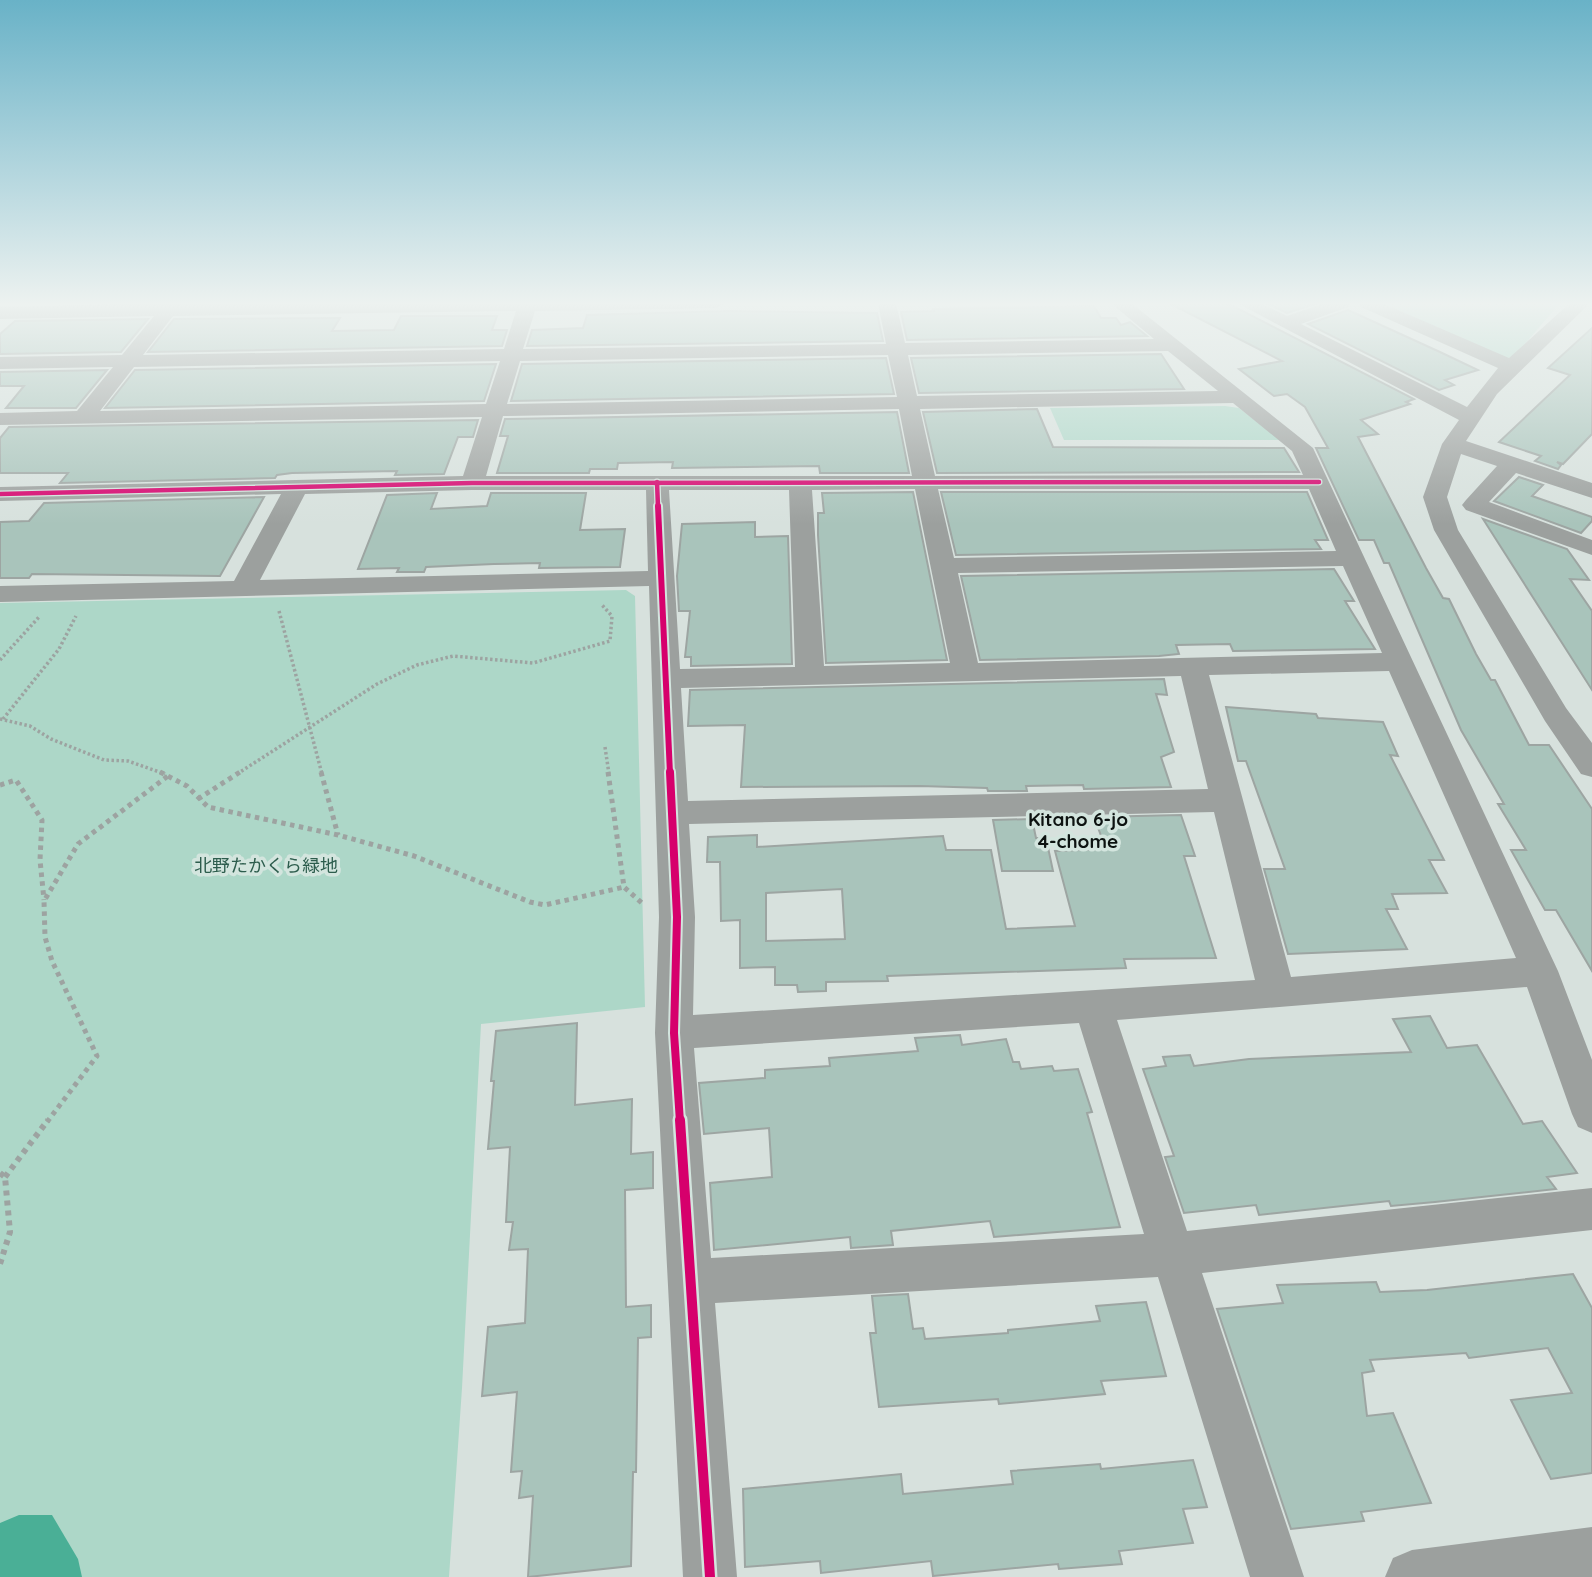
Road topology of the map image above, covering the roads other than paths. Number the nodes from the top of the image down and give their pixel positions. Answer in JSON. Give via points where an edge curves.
{"nodes":[{"id":1,"x":114,"y":377,"type":"edge"},
{"id":2,"x":505,"y":377,"type":"edge"},
{"id":3,"x":904,"y":377,"type":"edge"},
{"id":4,"x":1213,"y":377,"type":"edge"},
{"id":5,"x":1391,"y":377,"type":"edge"},
{"id":6,"x":1501,"y":377,"type":"edge"},
{"id":7,"x":1240,"y":397,"type":"junction"},
{"id":8,"x":910,"y":404,"type":"junction"},
{"id":9,"x":494,"y":410,"type":"junction"},
{"id":10,"x":83,"y":418,"type":"junction"},
{"id":11,"x":1472,"y":418,"type":"junction"},
{"id":12,"x":0,"y":419,"type":"edge"},
{"id":13,"x":1453,"y":444,"type":"junction"},
{"id":14,"x":1511,"y":464,"type":"junction"},
{"id":15,"x":657,"y":482,"type":"junction"},
{"id":16,"x":800,"y":482,"type":"junction"},
{"id":17,"x":1319,"y":482,"type":"junction"},
{"id":18,"x":472,"y":483,"type":"junction"},
{"id":19,"x":923,"y":483,"type":"junction"},
{"id":20,"x":296,"y":489,"type":"junction"},
{"id":21,"x":1592,"y":490,"type":"edge"},
{"id":22,"x":0,"y":494,"type":"edge"},
{"id":23,"x":1592,"y":548,"type":"edge"},
{"id":24,"x":1353,"y":558,"type":"junction"},
{"id":25,"x":944,"y":566,"type":"junction"},
{"id":26,"x":662,"y":578,"type":"junction"},
{"id":27,"x":243,"y":588,"type":"junction"},
{"id":28,"x":0,"y":594,"type":"edge"},
{"id":29,"x":1399,"y":662,"type":"junction"},
{"id":30,"x":1193,"y":668,"type":"junction"},
{"id":31,"x":967,"y":673,"type":"junction"},
{"id":32,"x":810,"y":676,"type":"junction"},
{"id":33,"x":666,"y":678,"type":"junction"},
{"id":34,"x":1592,"y":766,"type":"edge"},
{"id":35,"x":1227,"y":800,"type":"junction"},
{"id":36,"x":673,"y":813,"type":"junction"},
{"id":37,"x":1540,"y":971,"type":"junction"},
{"id":38,"x":1277,"y":994,"type":"junction"},
{"id":39,"x":1093,"y":1006,"type":"junction"},
{"id":40,"x":674,"y":1033,"type":"junction"},
{"id":41,"x":1592,"y":1114,"type":"edge"},
{"id":42,"x":1592,"y":1209,"type":"edge"},
{"id":43,"x":1175,"y":1254,"type":"junction"},
{"id":44,"x":690,"y":1282,"type":"junction"},
{"id":45,"x":1592,"y":1553,"type":"edge"},
{"id":46,"x":710,"y":1577,"type":"edge"},
{"id":47,"x":1277,"y":1577,"type":"edge"},
{"id":48,"x":1412,"y":1577,"type":"edge"}],
"edges":[{"from":1,"to":10,"type":"street"},
{"from":2,"to":9,"type":"street"},
{"from":3,"to":8,"type":"street"},
{"from":4,"to":7,"type":"street"},
{"from":5,"to":11,"type":"street"},
{"from":6,"to":11,"type":"street"},
{"from":7,"to":8,"type":"street"},
{"from":7,"to":17,"type":"street","via":[[1302,448]]},
{"from":8,"to":9,"type":"street"},
{"from":8,"to":19,"type":"street"},
{"from":9,"to":10,"type":"street"},
{"from":9,"to":18,"type":"street"},
{"from":10,"to":12,"type":"street"},
{"from":11,"to":13,"type":"street"},
{"from":13,"to":14,"type":"street"},
{"from":13,"to":34,"type":"street","via":[[1435,497],[1446,530],[1555,715]]},
{"from":14,"to":21,"type":"street"},
{"from":14,"to":23,"type":"street","via":[[1474,505]]},
{"from":15,"to":16,"type":"street"},
{"from":15,"to":18,"type":"street"},
{"from":15,"to":26,"type":"street"},
{"from":16,"to":19,"type":"street"},
{"from":16,"to":32,"type":"street"},
{"from":17,"to":19,"type":"street"},
{"from":17,"to":24,"type":"street"},
{"from":18,"to":20,"type":"street"},
{"from":19,"to":25,"type":"street"},
{"from":20,"to":22,"type":"street"},
{"from":20,"to":27,"type":"street"},
{"from":24,"to":25,"type":"street"},
{"from":24,"to":29,"type":"street"},
{"from":25,"to":31,"type":"street"},
{"from":26,"to":27,"type":"street"},
{"from":26,"to":33,"type":"street"},
{"from":27,"to":28,"type":"street"},
{"from":29,"to":30,"type":"street"},
{"from":29,"to":37,"type":"street"},
{"from":30,"to":31,"type":"street"},
{"from":30,"to":35,"type":"street"},
{"from":31,"to":32,"type":"street"},
{"from":32,"to":33,"type":"street"},
{"from":33,"to":36,"type":"street"},
{"from":35,"to":36,"type":"street"},
{"from":35,"to":38,"type":"street"},
{"from":36,"to":40,"type":"street","via":[[677,917]]},
{"from":37,"to":38,"type":"street"},
{"from":37,"to":41,"type":"street"},
{"from":38,"to":39,"type":"street"},
{"from":39,"to":40,"type":"street"},
{"from":39,"to":43,"type":"street"},
{"from":40,"to":44,"type":"street"},
{"from":42,"to":43,"type":"street"},
{"from":43,"to":44,"type":"street"},
{"from":43,"to":47,"type":"street"},
{"from":44,"to":46,"type":"street"},
{"from":45,"to":48,"type":"street"}]}
